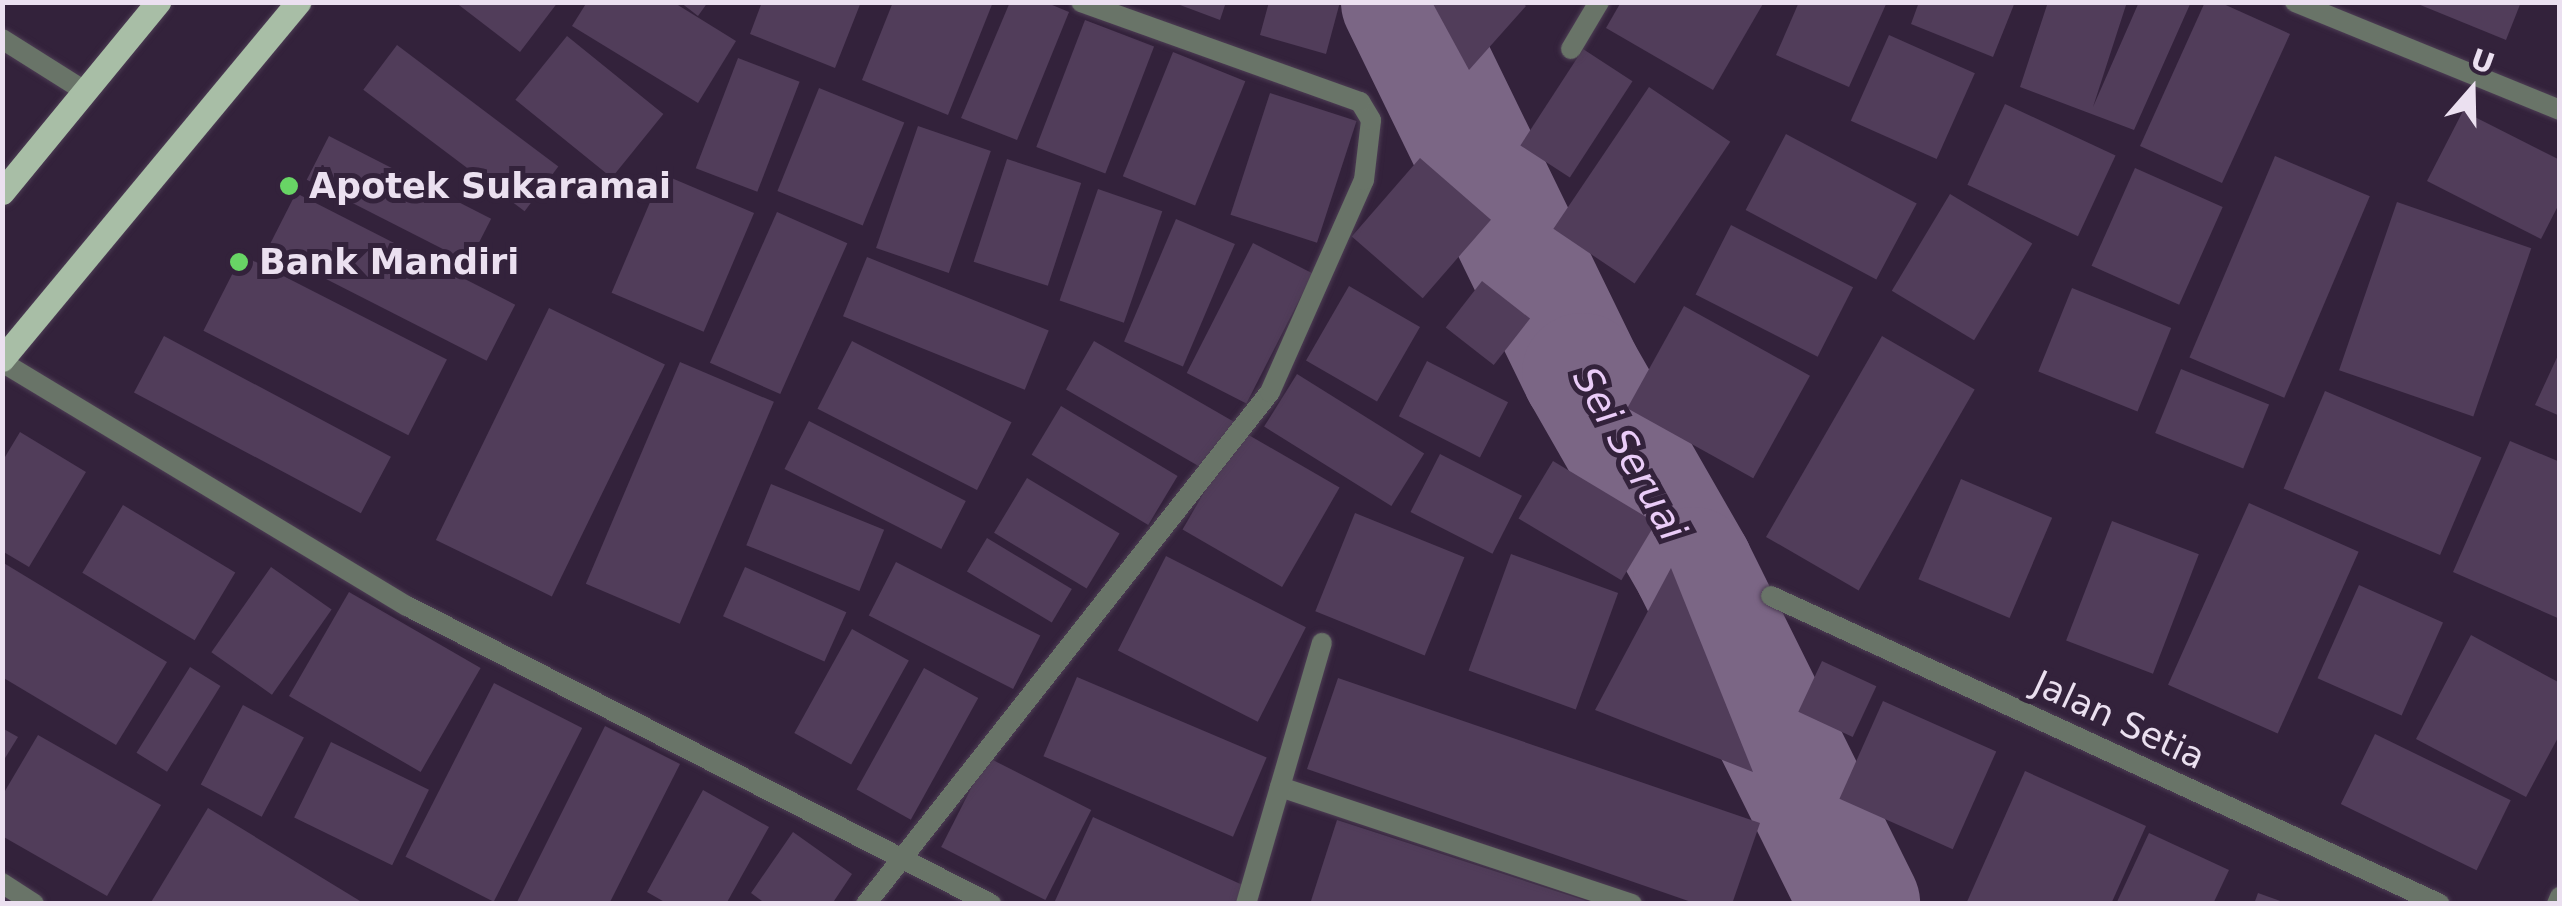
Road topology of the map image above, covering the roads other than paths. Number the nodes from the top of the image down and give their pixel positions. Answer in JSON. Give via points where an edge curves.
{"nodes":[{"id":1,"x":158,"y":2,"type":"edge"},
{"id":2,"x":298,"y":2,"type":"edge"},
{"id":3,"x":1081,"y":2,"type":"edge"},
{"id":4,"x":1599,"y":2,"type":"edge"},
{"id":5,"x":2295,"y":2,"type":"edge"},
{"id":6,"x":2,"y":40,"type":"edge"},
{"id":7,"x":1572,"y":48,"type":"dead end"},
{"id":8,"x":86,"y":92,"type":"junction"},
{"id":9,"x":2560,"y":110,"type":"edge"},
{"id":10,"x":2,"y":192,"type":"edge"},
{"id":11,"x":2,"y":360,"type":"edge"},
{"id":12,"x":1771,"y":596,"type":"dead end"},
{"id":13,"x":1322,"y":643,"type":"dead end"},
{"id":14,"x":1280,"y":786,"type":"junction"},
{"id":15,"x":897,"y":858,"type":"junction"},
{"id":16,"x":2,"y":883,"type":"edge"},
{"id":17,"x":34,"y":904,"type":"edge"},
{"id":18,"x":866,"y":904,"type":"edge"},
{"id":19,"x":991,"y":904,"type":"edge"},
{"id":20,"x":1246,"y":904,"type":"edge"},
{"id":21,"x":1632,"y":904,"type":"edge"},
{"id":22,"x":2440,"y":904,"type":"edge"}],
"edges":[{"from":1,"to":8,"type":"main road"},
{"from":2,"to":11,"type":"main road"},
{"from":3,"to":15,"type":"street","via":[[1360,102],[1371,120],[1364,180],[1270,392]]},
{"from":4,"to":7,"type":"street"},
{"from":5,"to":9,"type":"street"},
{"from":6,"to":8,"type":"street"},
{"from":8,"to":10,"type":"main road"},
{"from":11,"to":15,"type":"street","via":[[407,606]]},
{"from":12,"to":22,"type":"street","name":"Jalan Setia"},
{"from":13,"to":14,"type":"street"},
{"from":14,"to":20,"type":"street"},
{"from":14,"to":21,"type":"street"},
{"from":15,"to":18,"type":"street"},
{"from":15,"to":19,"type":"street"},
{"from":16,"to":17,"type":"street"}]}
